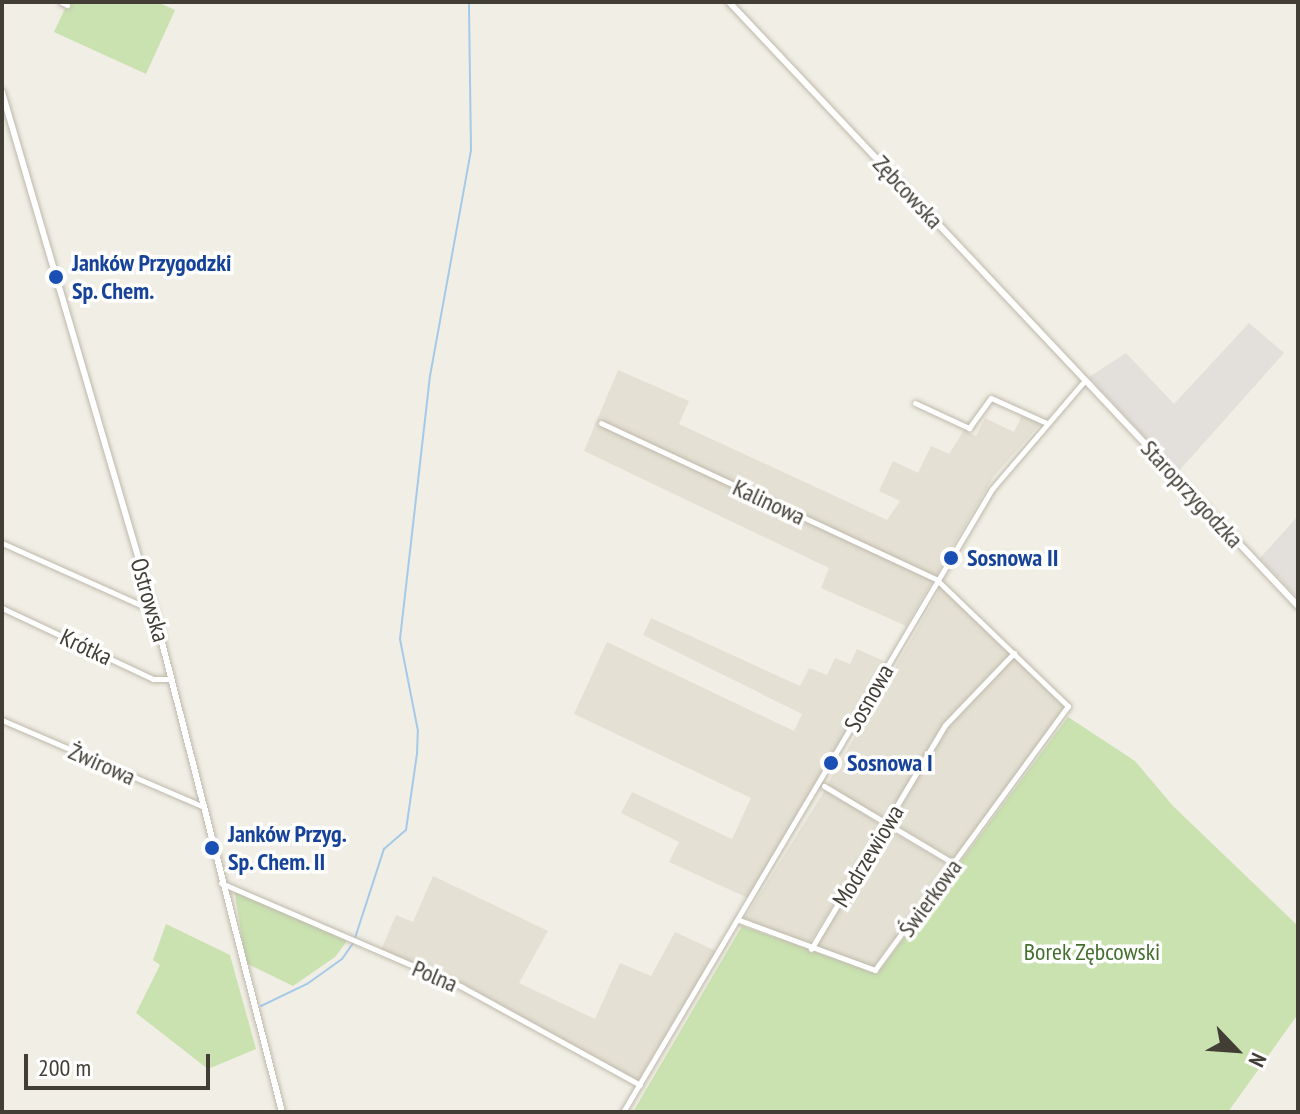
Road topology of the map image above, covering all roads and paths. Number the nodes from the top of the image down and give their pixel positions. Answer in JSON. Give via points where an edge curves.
{"nodes":[{"id":1,"x":729,"y":2,"type":"edge"},
{"id":2,"x":2,"y":92,"type":"edge"},
{"id":3,"x":1086,"y":381,"type":"junction"},
{"id":4,"x":915,"y":403,"type":"dead end"},
{"id":5,"x":601,"y":423,"type":"dead end"},
{"id":6,"x":1047,"y":423,"type":"junction"},
{"id":7,"x":2,"y":543,"type":"edge"},
{"id":8,"x":937,"y":580,"type":"junction"},
{"id":9,"x":1298,"y":606,"type":"edge"},
{"id":10,"x":2,"y":608,"type":"edge"},
{"id":11,"x":154,"y":611,"type":"junction"},
{"id":12,"x":1014,"y":653,"type":"junction"},
{"id":13,"x":171,"y":679,"type":"junction"},
{"id":14,"x":1068,"y":706,"type":"joint"},
{"id":15,"x":2,"y":720,"type":"edge"},
{"id":16,"x":824,"y":786,"type":"dead end"},
{"id":17,"x":202,"y":806,"type":"junction"},
{"id":18,"x":887,"y":825,"type":"junction"},
{"id":19,"x":955,"y":864,"type":"junction"},
{"id":20,"x":221,"y":883,"type":"junction"},
{"id":21,"x":739,"y":920,"type":"junction"},
{"id":22,"x":811,"y":949,"type":"junction"},
{"id":23,"x":640,"y":1085,"type":"junction"},
{"id":24,"x":282,"y":1112,"type":"edge"},
{"id":25,"x":623,"y":1112,"type":"edge"}],
"edges":[{"from":1,"to":3,"type":"street","name":"Zębcowska"},
{"from":2,"to":11,"type":"street","name":"Ostrowska"},
{"from":3,"to":6,"type":"street","name":"Sosnowa"},
{"from":3,"to":9,"type":"street","name":"Staroprzygodzka"},
{"from":4,"to":6,"type":"street","via":[[969,428],[991,398]]},
{"from":5,"to":8,"type":"street","name":"Kalinowa"},
{"from":6,"to":8,"type":"street","name":"Sosnowa","via":[[992,489]]},
{"from":7,"to":11,"type":"street"},
{"from":8,"to":12,"type":"street","name":"Kalinowa"},
{"from":8,"to":21,"type":"street","name":"Sosnowa"},
{"from":10,"to":13,"type":"street","name":"Krótka","via":[[153,679]]},
{"from":11,"to":13,"type":"street","name":"Ostrowska"},
{"from":12,"to":14,"type":"street","name":"Kalinowa"},
{"from":12,"to":18,"type":"street","name":"Modrzewiowa","via":[[945,725]]},
{"from":13,"to":17,"type":"street","name":"Ostrowska"},
{"from":14,"to":19,"type":"street","name":"Świerkowa"},
{"from":15,"to":17,"type":"street","name":"Żwirowa"},
{"from":16,"to":18,"type":"street"},
{"from":17,"to":20,"type":"street","name":"Ostrowska"},
{"from":18,"to":19,"type":"street"},
{"from":18,"to":22,"type":"street","name":"Modrzewiowa"},
{"from":19,"to":22,"type":"street","name":"Świerkowa","via":[[875,970]]},
{"from":20,"to":23,"type":"street","name":"Polna","via":[[462,987]]},
{"from":20,"to":24,"type":"street","name":"Ostrowska"},
{"from":21,"to":22,"type":"street","name":"Świerkowa"},
{"from":21,"to":23,"type":"street","name":"Sosnowa"},
{"from":23,"to":25,"type":"street","name":"Sosnowa"}]}
